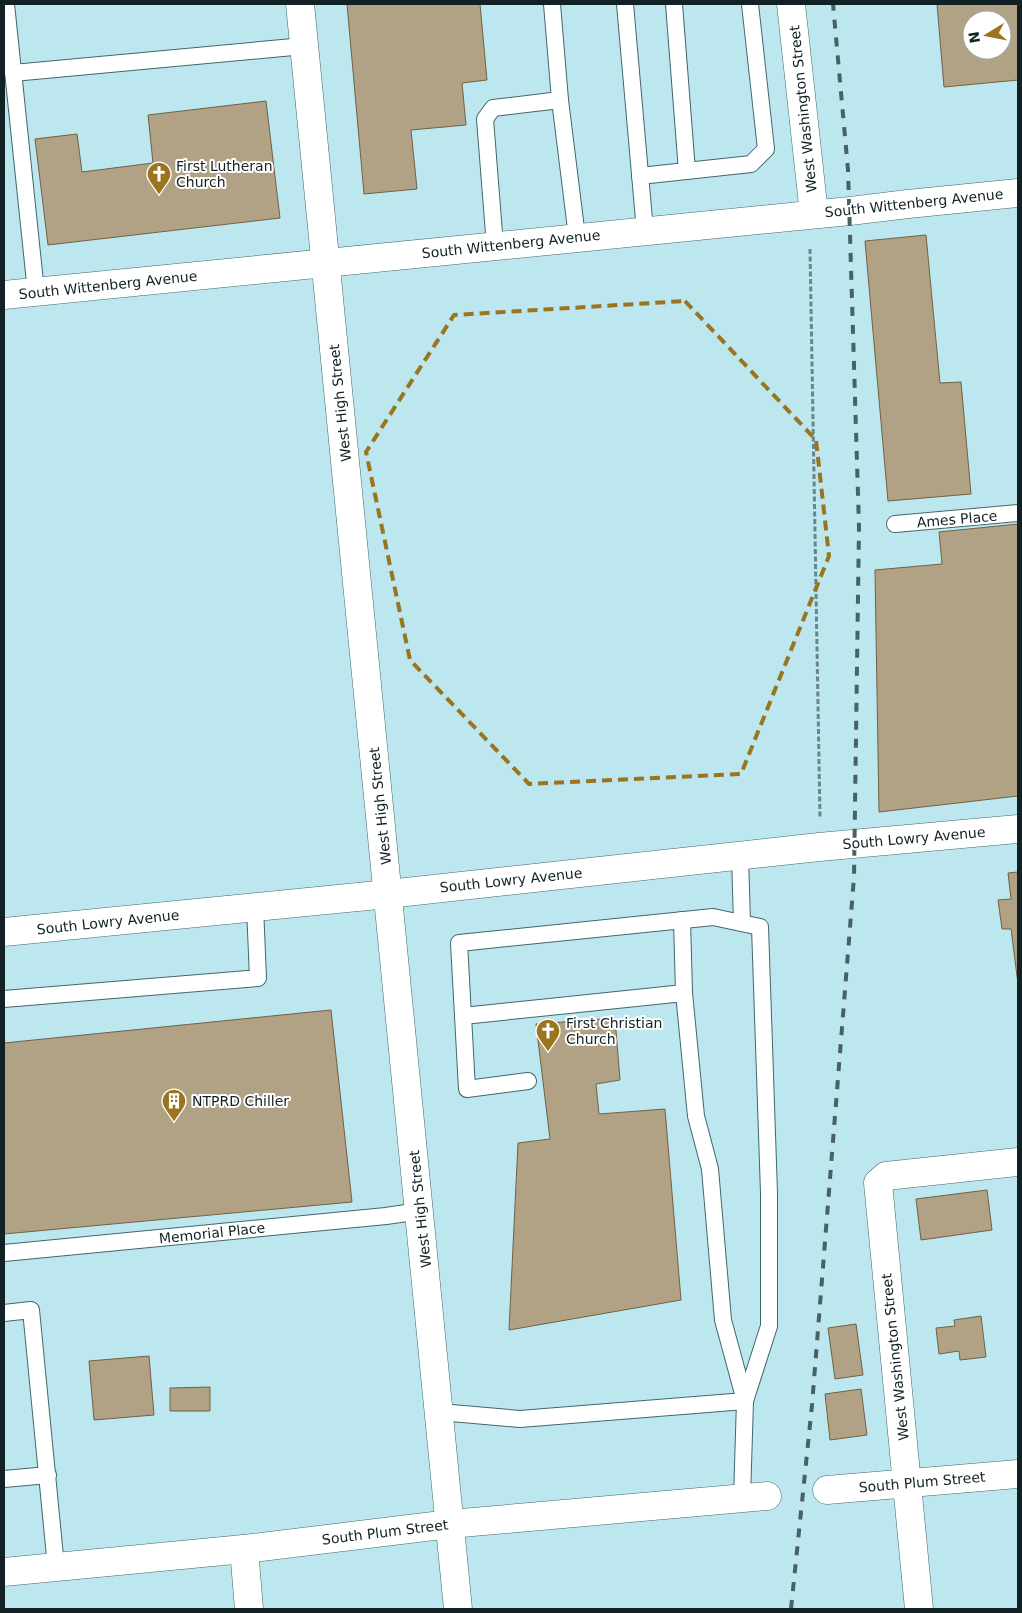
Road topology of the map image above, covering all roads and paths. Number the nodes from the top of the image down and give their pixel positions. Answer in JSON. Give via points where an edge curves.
{"nodes":[{"id":1,"x":6,"y":4,"type":"edge"},
{"id":2,"x":300,"y":4,"type":"edge"},
{"id":3,"x":552,"y":4,"type":"edge"},
{"id":4,"x":625,"y":4,"type":"edge"},
{"id":5,"x":674,"y":4,"type":"edge"},
{"id":6,"x":750,"y":4,"type":"edge"},
{"id":7,"x":791,"y":4,"type":"edge"},
{"id":8,"x":304,"y":46,"type":"junction"},
{"id":9,"x":13,"y":73,"type":"junction"},
{"id":10,"x":560,"y":100,"type":"junction"},
{"id":11,"x":687,"y":171,"type":"junction"},
{"id":12,"x":640,"y":176,"type":"junction"},
{"id":13,"x":1018,"y":193,"type":"edge"},
{"id":14,"x":814,"y":214,"type":"junction"},
{"id":15,"x":646,"y":231,"type":"junction"},
{"id":16,"x":577,"y":237,"type":"junction"},
{"id":17,"x":495,"y":246,"type":"junction"},
{"id":18,"x":810,"y":249,"type":"dead end"},
{"id":19,"x":326,"y":263,"type":"junction"},
{"id":20,"x":36,"y":292,"type":"junction"},
{"id":21,"x":4,"y":295,"type":"edge"},
{"id":22,"x":1018,"y":513,"type":"edge"},
{"id":23,"x":895,"y":524,"type":"dead end"},
{"id":24,"x":820,"y":818,"type":"dead end"},
{"id":25,"x":1018,"y":829,"type":"edge"},
{"id":26,"x":740,"y":856,"type":"junction"},
{"id":27,"x":388,"y":894,"type":"junction"},
{"id":28,"x":255,"y":907,"type":"junction"},
{"id":29,"x":682,"y":920,"type":"junction"},
{"id":30,"x":742,"y":923,"type":"junction"},
{"id":31,"x":4,"y":932,"type":"edge"},
{"id":32,"x":684,"y":994,"type":"junction"},
{"id":33,"x":4,"y":999,"type":"edge"},
{"id":34,"x":463,"y":1016,"type":"junction"},
{"id":35,"x":528,"y":1082,"type":"dead end"},
{"id":36,"x":1018,"y":1162,"type":"edge"},
{"id":37,"x":420,"y":1211,"type":"junction"},
{"id":38,"x":4,"y":1253,"type":"edge"},
{"id":39,"x":4,"y":1313,"type":"edge"},
{"id":40,"x":745,"y":1401,"type":"junction"},
{"id":41,"x":440,"y":1412,"type":"junction"},
{"id":42,"x":48,"y":1474,"type":"junction"},
{"id":43,"x":1018,"y":1474,"type":"edge"},
{"id":44,"x":4,"y":1479,"type":"edge"},
{"id":45,"x":907,"y":1482,"type":"junction"},
{"id":46,"x":827,"y":1490,"type":"dead end"},
{"id":47,"x":755,"y":1497,"type":"joint"},
{"id":48,"x":450,"y":1524,"type":"junction"},
{"id":49,"x":244,"y":1549,"type":"junction"},
{"id":50,"x":56,"y":1567,"type":"junction"},
{"id":51,"x":4,"y":1572,"type":"edge"},
{"id":52,"x":249,"y":1609,"type":"edge"},
{"id":53,"x":458,"y":1609,"type":"edge"},
{"id":54,"x":919,"y":1609,"type":"edge"}],
"edges":[{"from":1,"to":9,"type":"lane"},
{"from":2,"to":8,"type":"street","name":"West High Street"},
{"from":3,"to":10,"type":"lane"},
{"from":4,"to":12,"type":"lane"},
{"from":5,"to":11,"type":"lane"},
{"from":6,"to":11,"type":"lane","via":[[766,149],[751,164]]},
{"from":7,"to":14,"type":"street","name":"West Washington Street"},
{"from":8,"to":9,"type":"lane"},
{"from":8,"to":19,"type":"street","name":"West High Street"},
{"from":9,"to":20,"type":"lane"},
{"from":10,"to":16,"type":"lane"},
{"from":10,"to":17,"type":"lane","via":[[493,108],[485,119]]},
{"from":11,"to":12,"type":"lane"},
{"from":12,"to":15,"type":"lane"},
{"from":13,"to":14,"type":"street","name":"South Wittenberg Avenue"},
{"from":14,"to":15,"type":"street","name":"South Wittenberg Avenue"},
{"from":15,"to":16,"type":"street","name":"South Wittenberg Avenue"},
{"from":16,"to":17,"type":"street","name":"South Wittenberg Avenue"},
{"from":17,"to":19,"type":"street","name":"South Wittenberg Avenue"},
{"from":18,"to":24,"type":"path"},
{"from":19,"to":20,"type":"street","name":"South Wittenberg Avenue"},
{"from":19,"to":27,"type":"street","name":"West High Street"},
{"from":20,"to":21,"type":"street","name":"South Wittenberg Avenue"},
{"from":22,"to":23,"type":"lane","name":"Ames Place"},
{"from":25,"to":26,"type":"street","name":"South Lowry Avenue"},
{"from":26,"to":27,"type":"street","name":"South Lowry Avenue"},
{"from":26,"to":30,"type":"lane"},
{"from":27,"to":28,"type":"street","name":"South Lowry Avenue"},
{"from":27,"to":37,"type":"street","name":"West High Street"},
{"from":28,"to":31,"type":"street","name":"South Lowry Avenue"},
{"from":28,"to":33,"type":"lane","via":[[258,978]]},
{"from":29,"to":30,"type":"lane","via":[[713,917]]},
{"from":29,"to":32,"type":"lane"},
{"from":29,"to":34,"type":"lane","via":[[459,943]]},
{"from":30,"to":40,"type":"lane","via":[[760,927],[769,1192],[768,1326]]},
{"from":32,"to":34,"type":"lane"},
{"from":32,"to":40,"type":"lane","via":[[696,1116],[710,1168],[723,1320]]},
{"from":34,"to":35,"type":"lane","via":[[467,1089]]},
{"from":36,"to":45,"type":"street","name":"West Washington Street","via":[[886,1176],[878,1184]]},
{"from":37,"to":38,"type":"lane","name":"Memorial Place"},
{"from":37,"to":41,"type":"street","name":"West High Street"},
{"from":39,"to":42,"type":"lane","via":[[31,1310]]},
{"from":40,"to":41,"type":"lane","via":[[520,1419]]},
{"from":40,"to":47,"type":"lane"},
{"from":41,"to":48,"type":"street","name":"West High Street"},
{"from":42,"to":44,"type":"lane"},
{"from":42,"to":50,"type":"lane"},
{"from":43,"to":45,"type":"street","name":"South Plum Street"},
{"from":45,"to":46,"type":"street","name":"South Plum Street"},
{"from":45,"to":54,"type":"street","name":"West Washington Street"},
{"from":47,"to":48,"type":"street","name":"South Plum Street"},
{"from":48,"to":49,"type":"street","name":"South Plum Street"},
{"from":48,"to":53,"type":"street","name":"West High Street"},
{"from":49,"to":50,"type":"street","name":"South Plum Street"},
{"from":49,"to":52,"type":"street"},
{"from":50,"to":51,"type":"street","name":"South Plum Street"}]}
